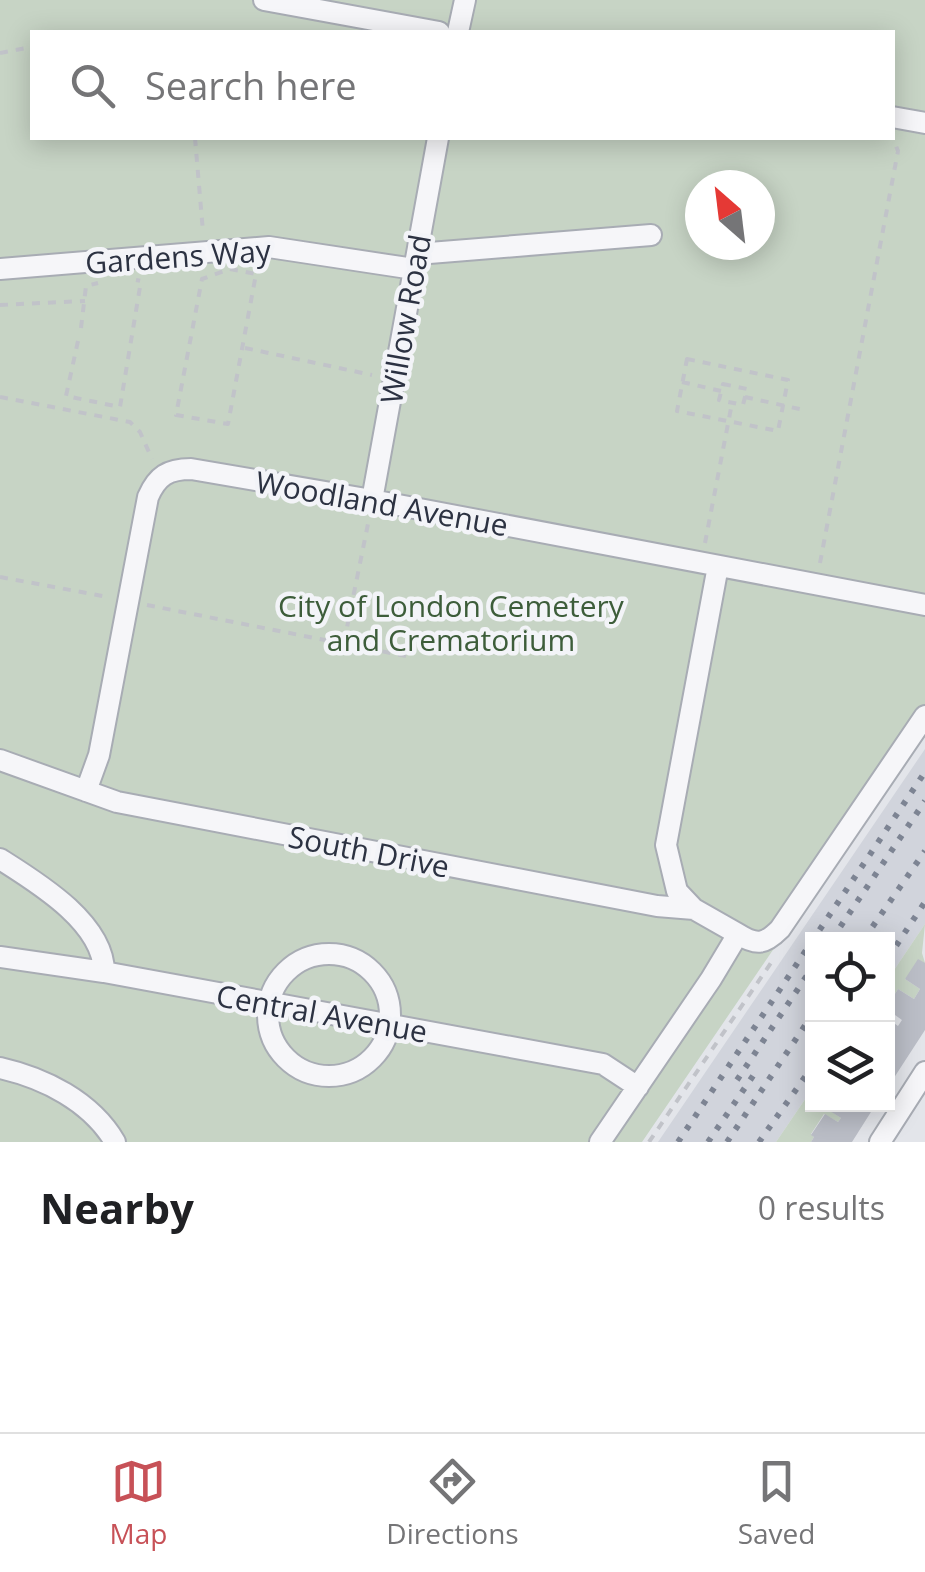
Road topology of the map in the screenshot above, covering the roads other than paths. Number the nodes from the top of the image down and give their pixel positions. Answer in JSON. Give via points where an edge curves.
{"nodes":[{"id":1,"x":264,"y":0,"type":"edge"},
{"id":2,"x":465,"y":0,"type":"edge"},
{"id":3,"x":429,"y":30,"type":"edge"},
{"id":4,"x":458,"y":30,"type":"edge"},
{"id":5,"x":895,"y":119,"type":"edge"},
{"id":6,"x":925,"y":124,"type":"edge"},
{"id":7,"x":438,"y":140,"type":"edge"},
{"id":8,"x":651,"y":235,"type":"dead end"},
{"id":9,"x":416,"y":262,"type":"junction"},
{"id":10,"x":0,"y":269,"type":"edge"},
{"id":11,"x":372,"y":500,"type":"junction"},
{"id":12,"x":710,"y":564,"type":"junction"},
{"id":13,"x":925,"y":605,"type":"edge"},
{"id":14,"x":925,"y":716,"type":"edge"},
{"id":15,"x":0,"y":760,"type":"edge"},
{"id":16,"x":86,"y":791,"type":"junction"},
{"id":17,"x":0,"y":859,"type":"edge"},
{"id":18,"x":694,"y":909,"type":"junction"},
{"id":19,"x":738,"y":934,"type":"junction"},
{"id":20,"x":0,"y":957,"type":"edge"},
{"id":21,"x":104,"y":972,"type":"junction"},
{"id":22,"x":270,"y":1004,"type":"junction"},
{"id":23,"x":390,"y":1025,"type":"junction"},
{"id":24,"x":0,"y":1068,"type":"edge"},
{"id":25,"x":925,"y":1072,"type":"edge"},
{"id":26,"x":638,"y":1087,"type":"junction"},
{"id":27,"x":115,"y":1142,"type":"edge"},
{"id":28,"x":600,"y":1142,"type":"edge"},
{"id":29,"x":880,"y":1142,"type":"edge"}],
"edges":[{"from":1,"to":3,"type":"street"},
{"from":2,"to":4,"type":"street"},
{"from":5,"to":6,"type":"street"},
{"from":7,"to":9,"type":"street","name":"Willow Road"},
{"from":8,"to":9,"type":"street","name":"Gardens Way"},
{"from":9,"to":10,"type":"street","name":"Gardens Way","via":[[269,246]]},
{"from":9,"to":11,"type":"street","name":"Willow Road"},
{"from":11,"to":12,"type":"street","name":"Woodland Avenue"},
{"from":11,"to":16,"type":"street","name":"Woodland Avenue","via":[[191,469],[161,476],[148,497],[99,755]]},
{"from":12,"to":13,"type":"street","name":"Woodland Avenue"},
{"from":12,"to":18,"type":"street","via":[[666,845],[677,891]]},
{"from":14,"to":19,"type":"street","via":[[780,930],[766,942]]},
{"from":15,"to":16,"type":"street","name":"South Drive"},
{"from":16,"to":18,"type":"street","name":"South Drive"},
{"from":17,"to":21,"type":"street","via":[[73,913],[95,939]]},
{"from":18,"to":19,"type":"street","name":"South Drive"},
{"from":19,"to":26,"type":"street"},
{"from":20,"to":21,"type":"street","name":"Central Avenue"},
{"from":21,"to":22,"type":"street","name":"Central Avenue"},
{"from":22,"to":23,"type":"street","name":"Central Avenue"},
{"from":22,"to":23,"type":"street","via":[[296,963],[335,954],[354,958],[384,986]]},
{"from":22,"to":23,"type":"street","via":[[270,1033],[280,1052],[313,1074],[353,1071],[383,1044]]},
{"from":23,"to":26,"type":"street","name":"Central Avenue","via":[[603,1064]]},
{"from":24,"to":27,"type":"street","via":[[59,1089]]},
{"from":25,"to":29,"type":"street"},
{"from":26,"to":28,"type":"street"}]}
